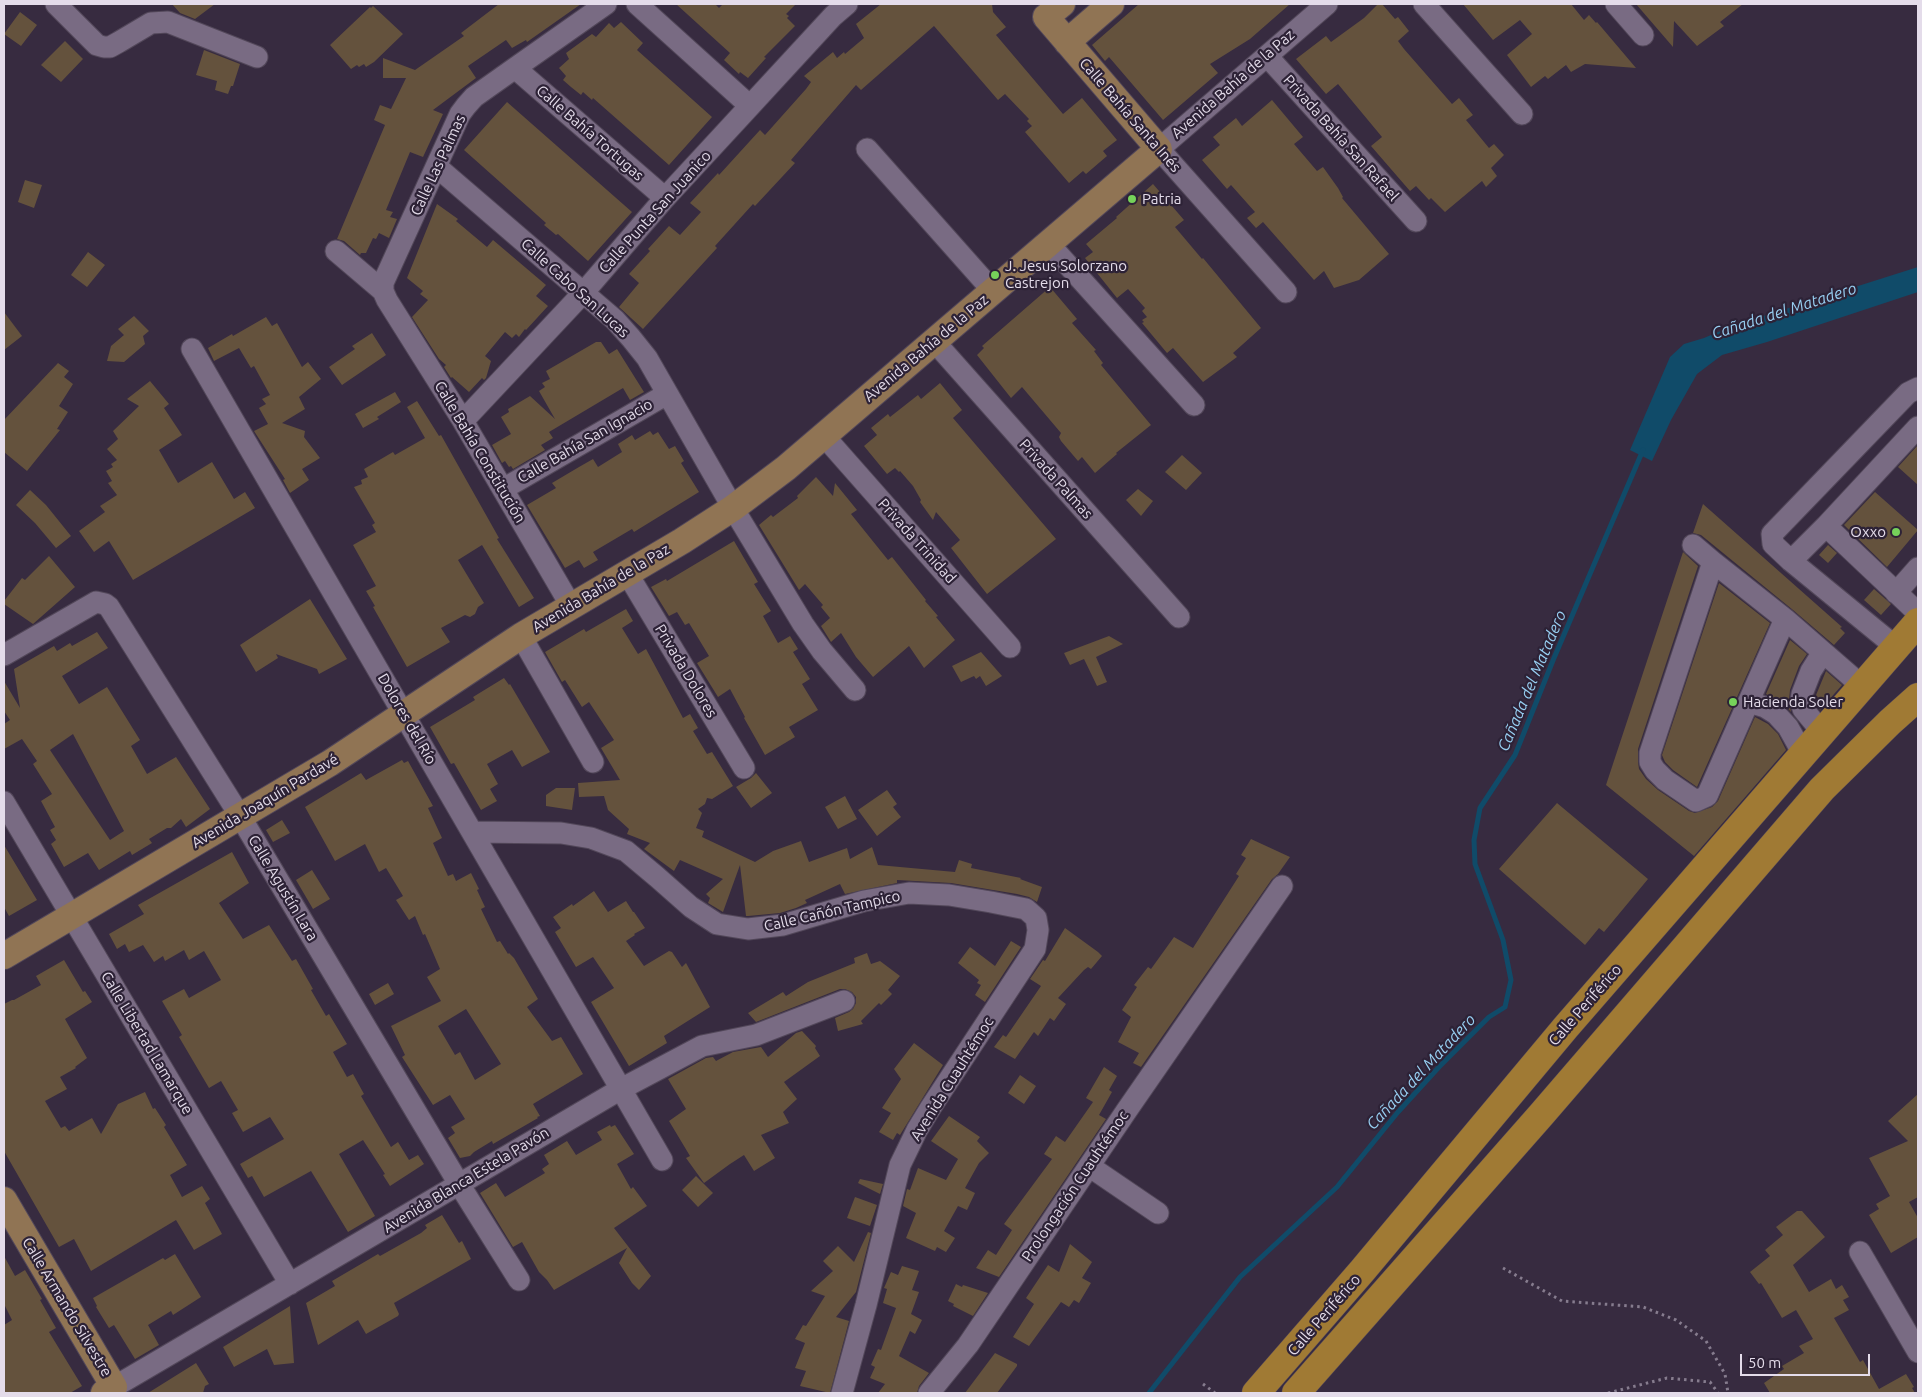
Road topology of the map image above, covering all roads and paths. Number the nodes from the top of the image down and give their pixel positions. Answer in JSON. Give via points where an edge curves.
{"nodes":[{"id":1,"x":56,"y":4,"type":"edge"},
{"id":2,"x":606,"y":4,"type":"edge"},
{"id":3,"x":637,"y":4,"type":"edge"},
{"id":4,"x":1111,"y":4,"type":"edge"},
{"id":5,"x":1327,"y":4,"type":"edge"},
{"id":6,"x":1424,"y":4,"type":"edge"},
{"id":7,"x":1616,"y":4,"type":"edge"},
{"id":8,"x":835,"y":8,"type":"edge"},
{"id":9,"x":1048,"y":8,"type":"edge"},
{"id":10,"x":1643,"y":36,"type":"dead end"},
{"id":11,"x":1067,"y":42,"type":"junction"},
{"id":12,"x":1266,"y":56,"type":"junction"},
{"id":13,"x":258,"y":57,"type":"dead end"},
{"id":14,"x":515,"y":68,"type":"junction"},
{"id":15,"x":750,"y":106,"type":"junction"},
{"id":16,"x":1522,"y":114,"type":"dead end"},
{"id":17,"x":1159,"y":148,"type":"junction"},
{"id":18,"x":867,"y":149,"type":"dead end"},
{"id":19,"x":437,"y":166,"type":"junction"},
{"id":20,"x":666,"y":198,"type":"junction"},
{"id":21,"x":1416,"y":221,"type":"dead end"},
{"id":22,"x":1049,"y":244,"type":"junction"},
{"id":23,"x":336,"y":252,"type":"dead end"},
{"id":24,"x":993,"y":291,"type":"junction"},
{"id":25,"x":584,"y":292,"type":"junction"},
{"id":26,"x":1286,"y":292,"type":"dead end"},
{"id":27,"x":385,"y":296,"type":"junction"},
{"id":28,"x":934,"y":341,"type":"junction"},
{"id":29,"x":192,"y":349,"type":"dead end"},
{"id":30,"x":1918,"y":388,"type":"edge"},
{"id":31,"x":667,"y":394,"type":"junction"},
{"id":32,"x":1194,"y":405,"type":"dead end"},
{"id":33,"x":463,"y":421,"type":"junction"},
{"id":34,"x":1918,"y":426,"type":"edge"},
{"id":35,"x":824,"y":436,"type":"junction"},
{"id":36,"x":503,"y":489,"type":"junction"},
{"id":37,"x":733,"y":508,"type":"junction"},
{"id":38,"x":1826,"y":526,"type":"junction"},
{"id":39,"x":1694,"y":545,"type":"dead end"},
{"id":40,"x":1792,"y":561,"type":"junction"},
{"id":41,"x":1713,"y":562,"type":"junction"},
{"id":42,"x":1918,"y":568,"type":"edge"},
{"id":43,"x":627,"y":574,"type":"junction"},
{"id":44,"x":1896,"y":593,"type":"junction"},
{"id":45,"x":571,"y":606,"type":"junction"},
{"id":46,"x":1918,"y":613,"type":"edge"},
{"id":47,"x":1179,"y":617,"type":"dead end"},
{"id":48,"x":1785,"y":619,"type":"junction"},
{"id":49,"x":1918,"y":622,"type":"edge"},
{"id":50,"x":521,"y":636,"type":"junction"},
{"id":51,"x":1010,"y":647,"type":"dead end"},
{"id":52,"x":1896,"y":647,"type":"junction"},
{"id":53,"x":1823,"y":652,"type":"junction"},
{"id":54,"x":4,"y":655,"type":"edge"},
{"id":55,"x":1862,"y":686,"type":"junction"},
{"id":56,"x":855,"y":690,"type":"dead end"},
{"id":57,"x":1918,"y":697,"type":"edge"},
{"id":58,"x":1748,"y":702,"type":"junction"},
{"id":59,"x":404,"y":715,"type":"junction"},
{"id":60,"x":1822,"y":732,"type":"junction"},
{"id":61,"x":1803,"y":754,"type":"junction"},
{"id":62,"x":593,"y":762,"type":"dead end"},
{"id":63,"x":744,"y":768,"type":"dead end"},
{"id":64,"x":4,"y":802,"type":"edge"},
{"id":65,"x":240,"y":816,"type":"junction"},
{"id":66,"x":472,"y":832,"type":"junction"},
{"id":67,"x":1282,"y":886,"type":"dead end"},
{"id":68,"x":72,"y":916,"type":"junction"},
{"id":69,"x":1036,"y":918,"type":"joint"},
{"id":70,"x":4,"y":956,"type":"edge"},
{"id":71,"x":844,"y":1001,"type":"dead end"},
{"id":72,"x":621,"y":1089,"type":"junction"},
{"id":73,"x":662,"y":1160,"type":"dead end"},
{"id":74,"x":1089,"y":1166,"type":"junction"},
{"id":75,"x":459,"y":1184,"type":"junction"},
{"id":76,"x":4,"y":1200,"type":"edge"},
{"id":77,"x":1158,"y":1213,"type":"dead end"},
{"id":78,"x":1860,"y":1252,"type":"dead end"},
{"id":79,"x":1503,"y":1268,"type":"dead end"},
{"id":80,"x":519,"y":1280,"type":"dead end"},
{"id":81,"x":290,"y":1284,"type":"junction"},
{"id":82,"x":1918,"y":1352,"type":"edge"},
{"id":83,"x":1203,"y":1384,"type":"dead end"},
{"id":84,"x":109,"y":1390,"type":"edge"},
{"id":85,"x":842,"y":1393,"type":"edge"},
{"id":86,"x":929,"y":1393,"type":"edge"},
{"id":87,"x":1215,"y":1393,"type":"edge"},
{"id":88,"x":1256,"y":1393,"type":"edge"},
{"id":89,"x":1296,"y":1393,"type":"edge"},
{"id":90,"x":1608,"y":1393,"type":"edge"},
{"id":91,"x":1718,"y":1393,"type":"edge"},
{"id":92,"x":1728,"y":1393,"type":"edge"}],
"edges":[{"from":1,"to":13,"type":"street","via":[[104,47],[110,47],[151,23],[168,22]]},
{"from":2,"to":14,"type":"street","name":"Calle Las Palmas"},
{"from":3,"to":15,"type":"street"},
{"from":4,"to":11,"type":"main road"},
{"from":5,"to":12,"type":"street","name":"Avenida Bahía de la Paz"},
{"from":6,"to":16,"type":"street"},
{"from":7,"to":10,"type":"street"},
{"from":8,"to":15,"type":"street","name":"Calle Punta San Juanico"},
{"from":9,"to":11,"type":"main road","name":"Calle Bahía Santa Inés"},
{"from":11,"to":17,"type":"main road","name":"Calle Bahía Santa Inés"},
{"from":12,"to":17,"type":"street","name":"Avenida Bahía de la Paz"},
{"from":12,"to":21,"type":"street","name":"Privada Bahía San Rafael"},
{"from":14,"to":19,"type":"street","name":"Calle Las Palmas","via":[[466,106]]},
{"from":14,"to":20,"type":"street","name":"Calle Bahía Tortugas"},
{"from":15,"to":20,"type":"street","name":"Calle Punta San Juanico"},
{"from":17,"to":22,"type":"main road","name":"Avenida Bahía de la Paz"},
{"from":17,"to":26,"type":"street","name":"Calle Bahía Santa Inés"},
{"from":18,"to":24,"type":"street"},
{"from":19,"to":25,"type":"street","name":"Calle Cabo San Lucas"},
{"from":19,"to":27,"type":"street","name":"Calle Las Palmas","via":[[383,282]]},
{"from":20,"to":25,"type":"street","name":"Calle Punta San Juanico"},
{"from":22,"to":24,"type":"main road","name":"Avenida Bahía de la Paz"},
{"from":22,"to":32,"type":"street"},
{"from":23,"to":27,"type":"street","name":"Calle Bahía Constitución"},
{"from":24,"to":28,"type":"main road","name":"Avenida Bahía de la Paz"},
{"from":25,"to":31,"type":"street","name":"Calle Cabo San Lucas","via":[[631,338],[647,358]]},
{"from":25,"to":33,"type":"street","name":"Calle Punta San Juanico"},
{"from":27,"to":33,"type":"street","name":"Calle Bahía Constitución"},
{"from":28,"to":35,"type":"main road","name":"Avenida Bahía de la Paz"},
{"from":28,"to":47,"type":"street","name":"Privada Palmas"},
{"from":29,"to":59,"type":"street","name":"Dolores del Río"},
{"from":30,"to":40,"type":"street","via":[[1908,393],[1772,534],[1773,544]]},
{"from":31,"to":36,"type":"street","name":"Calle Bahía San Ignacio"},
{"from":31,"to":37,"type":"street","name":"Calle Cabo San Lucas"},
{"from":33,"to":36,"type":"street","name":"Calle Bahía Constitución"},
{"from":34,"to":38,"type":"street"},
{"from":35,"to":37,"type":"main road","name":"Avenida Bahía de la Paz"},
{"from":35,"to":51,"type":"street","name":"Privada Trinidad"},
{"from":36,"to":45,"type":"street","name":"Calle Bahía Constitución"},
{"from":37,"to":43,"type":"main road","name":"Avenida Bahía de la Paz"},
{"from":37,"to":56,"type":"street","name":"Calle Cabo San Lucas","via":[[803,624]]},
{"from":38,"to":40,"type":"street"},
{"from":38,"to":44,"type":"street"},
{"from":39,"to":41,"type":"street"},
{"from":40,"to":52,"type":"street"},
{"from":41,"to":48,"type":"street"},
{"from":41,"to":58,"type":"street","via":[[1650,753],[1650,762],[1655,770],[1696,801],[1707,796]]},
{"from":42,"to":44,"type":"street"},
{"from":43,"to":45,"type":"main road","name":"Avenida Bahía de la Paz"},
{"from":43,"to":63,"type":"street","name":"Privada Dolores"},
{"from":44,"to":46,"type":"street"},
{"from":45,"to":50,"type":"main road","name":"Avenida Bahía de la Paz"},
{"from":48,"to":53,"type":"street"},
{"from":48,"to":58,"type":"street"},
{"from":49,"to":52,"type":"highway","name":"Calle Periférico"},
{"from":50,"to":59,"type":"main road","name":"Avenida Joaquín Pardavé"},
{"from":50,"to":62,"type":"street"},
{"from":52,"to":55,"type":"highway","name":"Calle Periférico"},
{"from":53,"to":55,"type":"street"},
{"from":53,"to":60,"type":"street","via":[[1811,671],[1801,701],[1803,709]]},
{"from":54,"to":65,"type":"street","name":"Calle Agustín Lara","via":[[96,602],[105,604]]},
{"from":55,"to":60,"type":"highway","name":"Calle Periférico"},
{"from":57,"to":89,"type":"highway","name":"Calle Periférico","via":[[1816,796]]},
{"from":58,"to":61,"type":"street","via":[[1765,706],[1776,714],[1788,727]]},
{"from":59,"to":65,"type":"main road","name":"Avenida Joaquín Pardavé","via":[[330,764]]},
{"from":59,"to":66,"type":"street","name":"Dolores del Río"},
{"from":60,"to":61,"type":"highway","name":"Calle Periférico"},
{"from":61,"to":88,"type":"highway","name":"Calle Periférico","via":[[1566,1027]]},
{"from":64,"to":68,"type":"street","name":"Calle Libertad Lamarque"},
{"from":65,"to":68,"type":"main road","name":"Avenida Joaquín Pardavé"},
{"from":65,"to":75,"type":"street","name":"Calle Agustín Lara"},
{"from":66,"to":69,"type":"street","name":"Calle Cañón Tampico","via":[[561,833],[591,838],[626,851],[691,907],[718,924],[748,929],[783,925],[864,902],[910,893],[992,902],[1026,909]]},
{"from":66,"to":72,"type":"street","name":"Dolores del Río"},
{"from":67,"to":74,"type":"street","name":"Prolongación Cuauhtémoc"},
{"from":68,"to":70,"type":"main road","name":"Avenida Joaquín Pardavé"},
{"from":68,"to":81,"type":"street","name":"Calle Libertad Lamarque"},
{"from":69,"to":85,"type":"street","name":"Avenida Cuauhtémoc","via":[[1036,949],[931,1106],[900,1165]]},
{"from":71,"to":72,"type":"street","name":"Avenida Blanca Estela Pavón","via":[[756,1035],[702,1046]]},
{"from":72,"to":73,"type":"street","name":"Dolores del Río"},
{"from":72,"to":75,"type":"street","name":"Avenida Blanca Estela Pavón"},
{"from":74,"to":77,"type":"street"},
{"from":74,"to":86,"type":"street","name":"Prolongación Cuauhtémoc","via":[[968,1345]]},
{"from":75,"to":80,"type":"street","name":"Calle Agustín Lara"},
{"from":75,"to":81,"type":"street","name":"Avenida Blanca Estela Pavón"},
{"from":76,"to":84,"type":"main road","name":"Calle Armando Silvestre"},
{"from":78,"to":82,"type":"street"},
{"from":79,"to":92,"type":"path","via":[[1562,1301],[1643,1307],[1676,1320],[1706,1341],[1725,1374]]},
{"from":81,"to":84,"type":"street","name":"Avenida Blanca Estela Pavón"},
{"from":83,"to":87,"type":"path"},
{"from":90,"to":91,"type":"path","via":[[1667,1378],[1710,1382]]}]}
